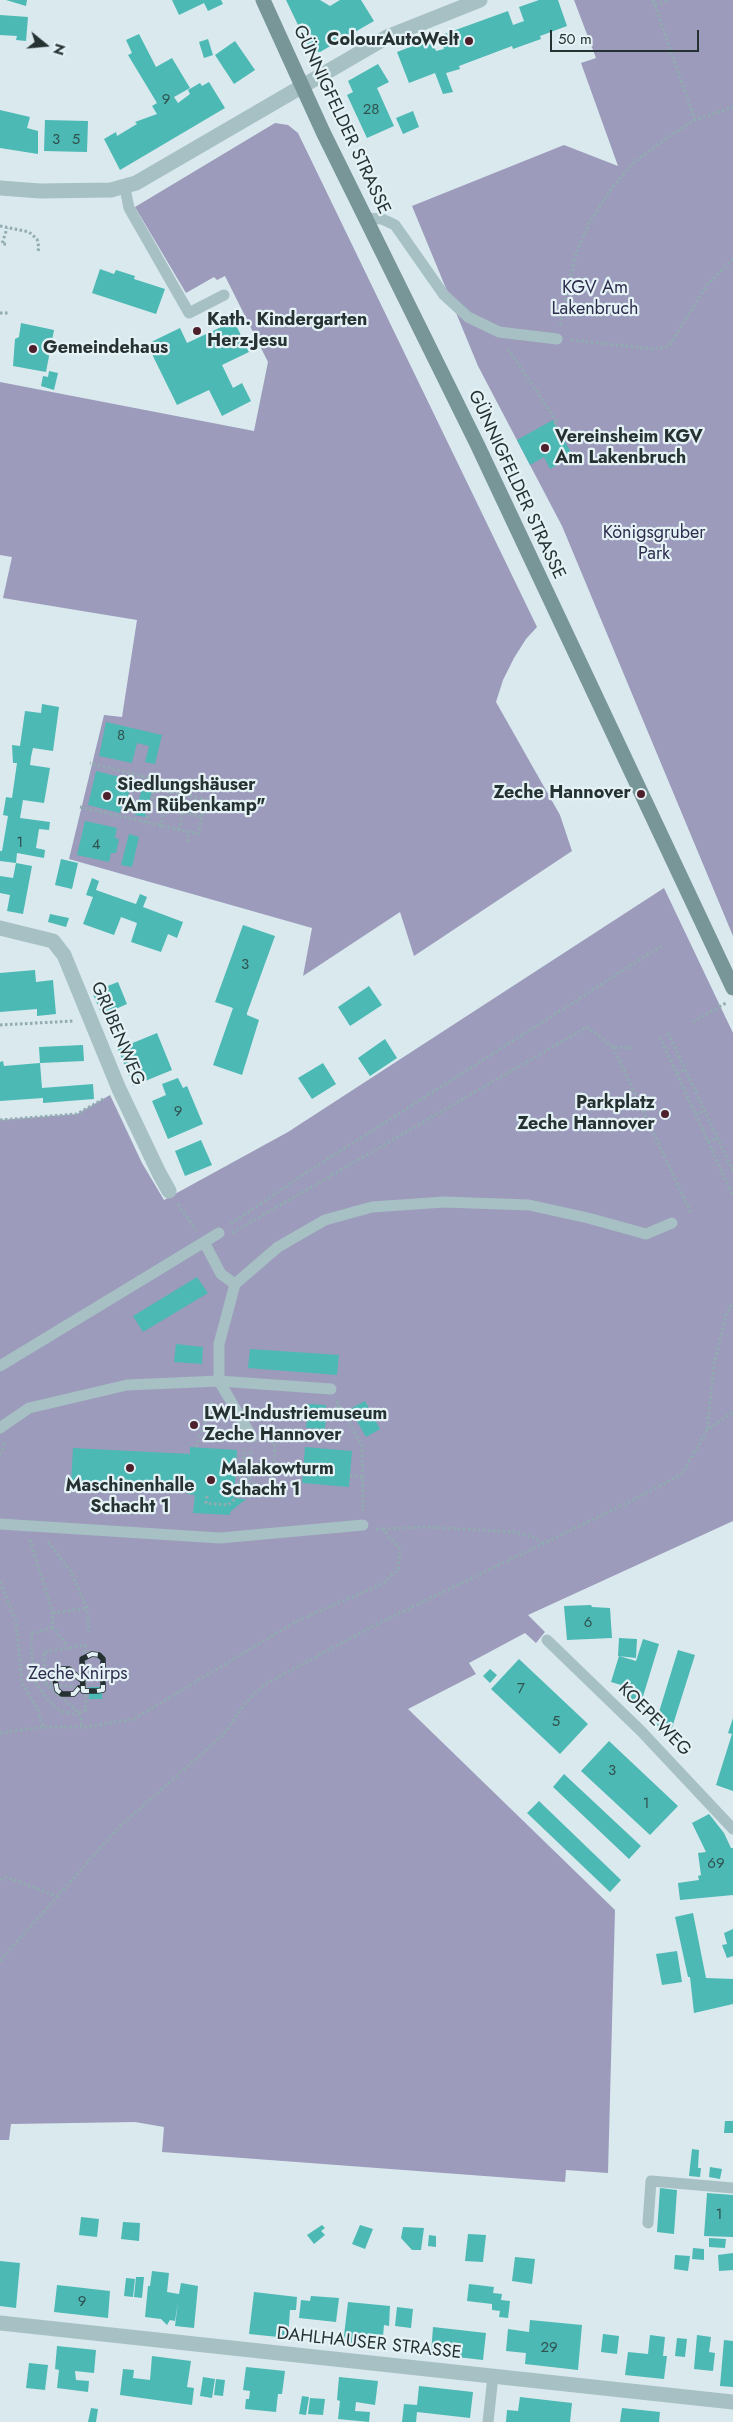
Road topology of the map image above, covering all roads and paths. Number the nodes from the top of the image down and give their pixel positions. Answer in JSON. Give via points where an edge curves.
{"nodes":[{"id":1,"x":263,"y":0,"type":"edge"},
{"id":2,"x":480,"y":0,"type":"edge"},
{"id":3,"x":653,"y":0,"type":"edge"},
{"id":4,"x":669,"y":0,"type":"edge"},
{"id":5,"x":655,"y":5,"type":"junction"},
{"id":6,"x":304,"y":86,"type":"junction"},
{"id":7,"x":733,"y":107,"type":"edge"},
{"id":8,"x":696,"y":120,"type":"junction"},
{"id":9,"x":0,"y":188,"type":"edge"},
{"id":10,"x":125,"y":188,"type":"junction"},
{"id":11,"x":366,"y":218,"type":"junction"},
{"id":12,"x":0,"y":226,"type":"edge"},
{"id":13,"x":7,"y":228,"type":"junction"},
{"id":14,"x":6,"y":244,"type":"dead end"},
{"id":15,"x":37,"y":253,"type":"dead end"},
{"id":16,"x":733,"y":259,"type":"edge"},
{"id":17,"x":224,"y":295,"type":"dead end"},
{"id":18,"x":0,"y":313,"type":"edge"},
{"id":19,"x":10,"y":313,"type":"dead end"},
{"id":20,"x":499,"y":332,"type":"junction"},
{"id":21,"x":557,"y":339,"type":"junction"},
{"id":22,"x":554,"y":424,"type":"dead end"},
{"id":23,"x":90,"y":763,"type":"dead end"},
{"id":24,"x":157,"y":780,"type":"junction"},
{"id":25,"x":168,"y":782,"type":"junction"},
{"id":26,"x":183,"y":786,"type":"dead end"},
{"id":27,"x":155,"y":788,"type":"junction"},
{"id":28,"x":168,"y":791,"type":"junction"},
{"id":29,"x":186,"y":795,"type":"junction"},
{"id":30,"x":150,"y":804,"type":"junction"},
{"id":31,"x":80,"y":807,"type":"dead end"},
{"id":32,"x":165,"y":808,"type":"junction"},
{"id":33,"x":183,"y":812,"type":"junction"},
{"id":34,"x":202,"y":817,"type":"junction"},
{"id":35,"x":146,"y":823,"type":"junction"},
{"id":36,"x":160,"y":827,"type":"junction"},
{"id":37,"x":179,"y":830,"type":"junction"},
{"id":38,"x":189,"y":832,"type":"junction"},
{"id":39,"x":187,"y":842,"type":"dead end"},
{"id":40,"x":0,"y":928,"type":"edge"},
{"id":41,"x":664,"y":945,"type":"dead end"},
{"id":42,"x":733,"y":988,"type":"edge"},
{"id":43,"x":733,"y":999,"type":"edge"},
{"id":44,"x":90,"y":1020,"type":"junction"},
{"id":45,"x":694,"y":1022,"type":"dead end"},
{"id":46,"x":0,"y":1025,"type":"edge"},
{"id":47,"x":668,"y":1033,"type":"dead end"},
{"id":48,"x":660,"y":1037,"type":"dead end"},
{"id":49,"x":613,"y":1047,"type":"junction"},
{"id":50,"x":634,"y":1048,"type":"dead end"},
{"id":51,"x":686,"y":1069,"type":"junction"},
{"id":52,"x":677,"y":1074,"type":"junction"},
{"id":53,"x":119,"y":1089,"type":"junction"},
{"id":54,"x":705,"y":1110,"type":"junction"},
{"id":55,"x":695,"y":1115,"type":"junction"},
{"id":56,"x":0,"y":1120,"type":"edge"},
{"id":57,"x":718,"y":1138,"type":"junction"},
{"id":58,"x":708,"y":1142,"type":"junction"},
{"id":59,"x":733,"y":1171,"type":"edge"},
{"id":60,"x":169,"y":1191,"type":"joint"},
{"id":61,"x":732,"y":1194,"type":"edge"},
{"id":62,"x":691,"y":1213,"type":"dead end"},
{"id":63,"x":672,"y":1223,"type":"dead end"},
{"id":64,"x":218,"y":1233,"type":"junction"},
{"id":65,"x":202,"y":1239,"type":"junction"},
{"id":66,"x":235,"y":1284,"type":"junction"},
{"id":67,"x":733,"y":1302,"type":"edge"},
{"id":68,"x":0,"y":1366,"type":"edge"},
{"id":69,"x":219,"y":1381,"type":"junction"},
{"id":70,"x":331,"y":1390,"type":"joint"},
{"id":71,"x":339,"y":1406,"type":"junction"},
{"id":72,"x":733,"y":1412,"type":"edge"},
{"id":73,"x":326,"y":1418,"type":"dead end"},
{"id":74,"x":0,"y":1428,"type":"edge"},
{"id":75,"x":707,"y":1430,"type":"junction"},
{"id":76,"x":252,"y":1437,"type":"junction"},
{"id":77,"x":196,"y":1448,"type":"dead end"},
{"id":78,"x":243,"y":1452,"type":"dead end"},
{"id":79,"x":350,"y":1475,"type":"dead end"},
{"id":80,"x":249,"y":1478,"type":"junction"},
{"id":81,"x":364,"y":1478,"type":"junction"},
{"id":82,"x":238,"y":1494,"type":"junction"},
{"id":83,"x":207,"y":1496,"type":"dead end"},
{"id":84,"x":364,"y":1503,"type":"dead end"},
{"id":85,"x":0,"y":1524,"type":"edge"},
{"id":86,"x":363,"y":1525,"type":"joint"},
{"id":87,"x":32,"y":1527,"type":"junction"},
{"id":88,"x":382,"y":1529,"type":"junction"},
{"id":89,"x":543,"y":1543,"type":"junction"},
{"id":90,"x":0,"y":1582,"type":"edge"},
{"id":91,"x":87,"y":1608,"type":"junction"},
{"id":92,"x":53,"y":1613,"type":"junction"},
{"id":93,"x":52,"y":1627,"type":"junction"},
{"id":94,"x":89,"y":1632,"type":"dead end"},
{"id":95,"x":547,"y":1640,"type":"dead end"},
{"id":96,"x":68,"y":1646,"type":"junction"},
{"id":97,"x":44,"y":1669,"type":"junction"},
{"id":98,"x":80,"y":1679,"type":"dead end"},
{"id":99,"x":45,"y":1683,"type":"junction"},
{"id":100,"x":79,"y":1688,"type":"dead end"},
{"id":101,"x":43,"y":1727,"type":"junction"},
{"id":102,"x":82,"y":1727,"type":"junction"},
{"id":103,"x":0,"y":1733,"type":"edge"},
{"id":104,"x":733,"y":1828,"type":"edge"},
{"id":105,"x":0,"y":1880,"type":"edge"},
{"id":106,"x":57,"y":1896,"type":"junction"},
{"id":107,"x":0,"y":1961,"type":"edge"},
{"id":108,"x":733,"y":2188,"type":"edge"},
{"id":109,"x":648,"y":2223,"type":"dead end"},
{"id":110,"x":0,"y":2324,"type":"edge"},
{"id":111,"x":493,"y":2376,"type":"junction"},
{"id":112,"x":733,"y":2402,"type":"edge"},
{"id":113,"x":488,"y":2422,"type":"edge"}],
"edges":[{"from":1,"to":6,"type":"street","name":"GÜNNIGFELDER STRASSE"},
{"from":2,"to":6,"type":"street","via":[[395,33]]},
{"from":3,"to":5,"type":"path"},
{"from":4,"to":5,"type":"path"},
{"from":5,"to":8,"type":"path"},
{"from":6,"to":10,"type":"street"},
{"from":6,"to":11,"type":"street","name":"GÜNNIGFELDER STRASSE"},
{"from":7,"to":8,"type":"path"},
{"from":8,"to":21,"type":"path","via":[[634,163],[611,189],[574,257]]},
{"from":9,"to":10,"type":"street"},
{"from":10,"to":17,"type":"lane","via":[[129,208],[189,313]]},
{"from":11,"to":20,"type":"lane","via":[[382,219],[395,225],[444,295],[468,317]]},
{"from":11,"to":42,"type":"street","name":"GÜNNIGFELDER STRASSE","via":[[477,444]]},
{"from":12,"to":13,"type":"path"},
{"from":13,"to":14,"type":"path","via":[[2,244]]},
{"from":13,"to":15,"type":"path","via":[[29,232],[37,239]]},
{"from":16,"to":21,"type":"path","via":[[707,285],[669,346],[653,349]]},
{"from":18,"to":19,"type":"path"},
{"from":20,"to":21,"type":"lane"},
{"from":20,"to":22,"type":"path","via":[[557,422]]},
{"from":23,"to":24,"type":"path"},
{"from":24,"to":25,"type":"path"},
{"from":24,"to":27,"type":"path"},
{"from":25,"to":26,"type":"path"},
{"from":25,"to":28,"type":"path"},
{"from":27,"to":28,"type":"path"},
{"from":27,"to":30,"type":"path"},
{"from":28,"to":29,"type":"path"},
{"from":28,"to":32,"type":"path"},
{"from":29,"to":33,"type":"path"},
{"from":29,"to":34,"type":"path","via":[[206,800]]},
{"from":30,"to":32,"type":"path"},
{"from":30,"to":35,"type":"path"},
{"from":31,"to":35,"type":"path"},
{"from":32,"to":33,"type":"path"},
{"from":32,"to":36,"type":"path"},
{"from":33,"to":34,"type":"path"},
{"from":33,"to":37,"type":"path"},
{"from":34,"to":38,"type":"path","via":[[198,834]]},
{"from":35,"to":36,"type":"path"},
{"from":36,"to":37,"type":"path"},
{"from":37,"to":38,"type":"path"},
{"from":38,"to":39,"type":"path"},
{"from":40,"to":44,"type":"street","name":"GRUBENWEG","via":[[53,941],[64,955]]},
{"from":41,"to":64,"type":"path"},
{"from":43,"to":45,"type":"path"},
{"from":44,"to":46,"type":"path"},
{"from":44,"to":53,"type":"street","name":"GRUBENWEG"},
{"from":47,"to":51,"type":"path"},
{"from":48,"to":52,"type":"path"},
{"from":49,"to":50,"type":"path"},
{"from":49,"to":62,"type":"path"},
{"from":49,"to":64,"type":"path","via":[[587,1027],[222,1238]]},
{"from":51,"to":52,"type":"path"},
{"from":51,"to":54,"type":"path"},
{"from":52,"to":55,"type":"path"},
{"from":53,"to":56,"type":"path","via":[[77,1114]]},
{"from":53,"to":60,"type":"street","name":"GRUBENWEG"},
{"from":54,"to":55,"type":"path"},
{"from":54,"to":57,"type":"path"},
{"from":55,"to":58,"type":"path"},
{"from":57,"to":58,"type":"path"},
{"from":57,"to":59,"type":"path"},
{"from":58,"to":61,"type":"path"},
{"from":60,"to":65,"type":"path"},
{"from":63,"to":66,"type":"lane","via":[[646,1234],[529,1205],[444,1202],[372,1207],[325,1220],[278,1247]]},
{"from":64,"to":65,"type":"lane"},
{"from":65,"to":66,"type":"lane","via":[[221,1274]]},
{"from":65,"to":68,"type":"lane"},
{"from":66,"to":69,"type":"lane","via":[[219,1344]]},
{"from":67,"to":75,"type":"path","via":[[726,1315],[714,1365]]},
{"from":69,"to":70,"type":"lane"},
{"from":69,"to":74,"type":"lane","via":[[127,1385],[29,1408]]},
{"from":69,"to":76,"type":"lane"},
{"from":69,"to":77,"type":"path"},
{"from":70,"to":71,"type":"path"},
{"from":71,"to":73,"type":"path"},
{"from":71,"to":81,"type":"path","via":[[362,1446]]},
{"from":72,"to":75,"type":"path"},
{"from":75,"to":89,"type":"path","via":[[682,1474]]},
{"from":76,"to":80,"type":"path"},
{"from":76,"to":80,"type":"path","via":[[276,1442],[273,1492],[259,1490]]},
{"from":78,"to":82,"type":"path"},
{"from":79,"to":81,"type":"path"},
{"from":80,"to":82,"type":"path","via":[[247,1495]]},
{"from":81,"to":84,"type":"path"},
{"from":82,"to":83,"type":"path","via":[[228,1504],[206,1503]]},
{"from":85,"to":87,"type":"lane"},
{"from":86,"to":87,"type":"lane","via":[[220,1538]]},
{"from":86,"to":88,"type":"path"},
{"from":87,"to":91,"type":"path","via":[[70,1570]]},
{"from":87,"to":92,"type":"path"},
{"from":88,"to":89,"type":"path","via":[[424,1527],[515,1532]]},
{"from":88,"to":102,"type":"path","via":[[400,1548],[398,1569],[384,1583],[295,1622],[134,1719]]},
{"from":89,"to":106,"type":"path","via":[[377,1624],[264,1685],[248,1700],[224,1735],[119,1827]]},
{"from":90,"to":101,"type":"path","via":[[16,1621],[22,1683],[37,1708]]},
{"from":91,"to":92,"type":"path"},
{"from":91,"to":94,"type":"path"},
{"from":92,"to":93,"type":"path"},
{"from":93,"to":96,"type":"path"},
{"from":93,"to":102,"type":"path","via":[[32,1634],[36,1683],[60,1711],[78,1715]]},
{"from":95,"to":104,"type":"lane","name":"KOEPEWEG","via":[[641,1731]]},
{"from":96,"to":97,"type":"path","via":[[44,1652]]},
{"from":96,"to":99,"type":"path","via":[[86,1645],[86,1710],[79,1713]]},
{"from":97,"to":98,"type":"path"},
{"from":97,"to":99,"type":"path"},
{"from":99,"to":100,"type":"path"},
{"from":101,"to":102,"type":"path"},
{"from":101,"to":103,"type":"path"},
{"from":105,"to":106,"type":"path","via":[[6,1877]]},
{"from":106,"to":107,"type":"path"},
{"from":108,"to":109,"type":"lane","via":[[651,2181]]},
{"from":110,"to":111,"type":"street","name":"DAHLHAUSER STRASSE"},
{"from":111,"to":112,"type":"street","name":"DAHLHAUSER STRASSE"},
{"from":111,"to":113,"type":"lane"}]}
